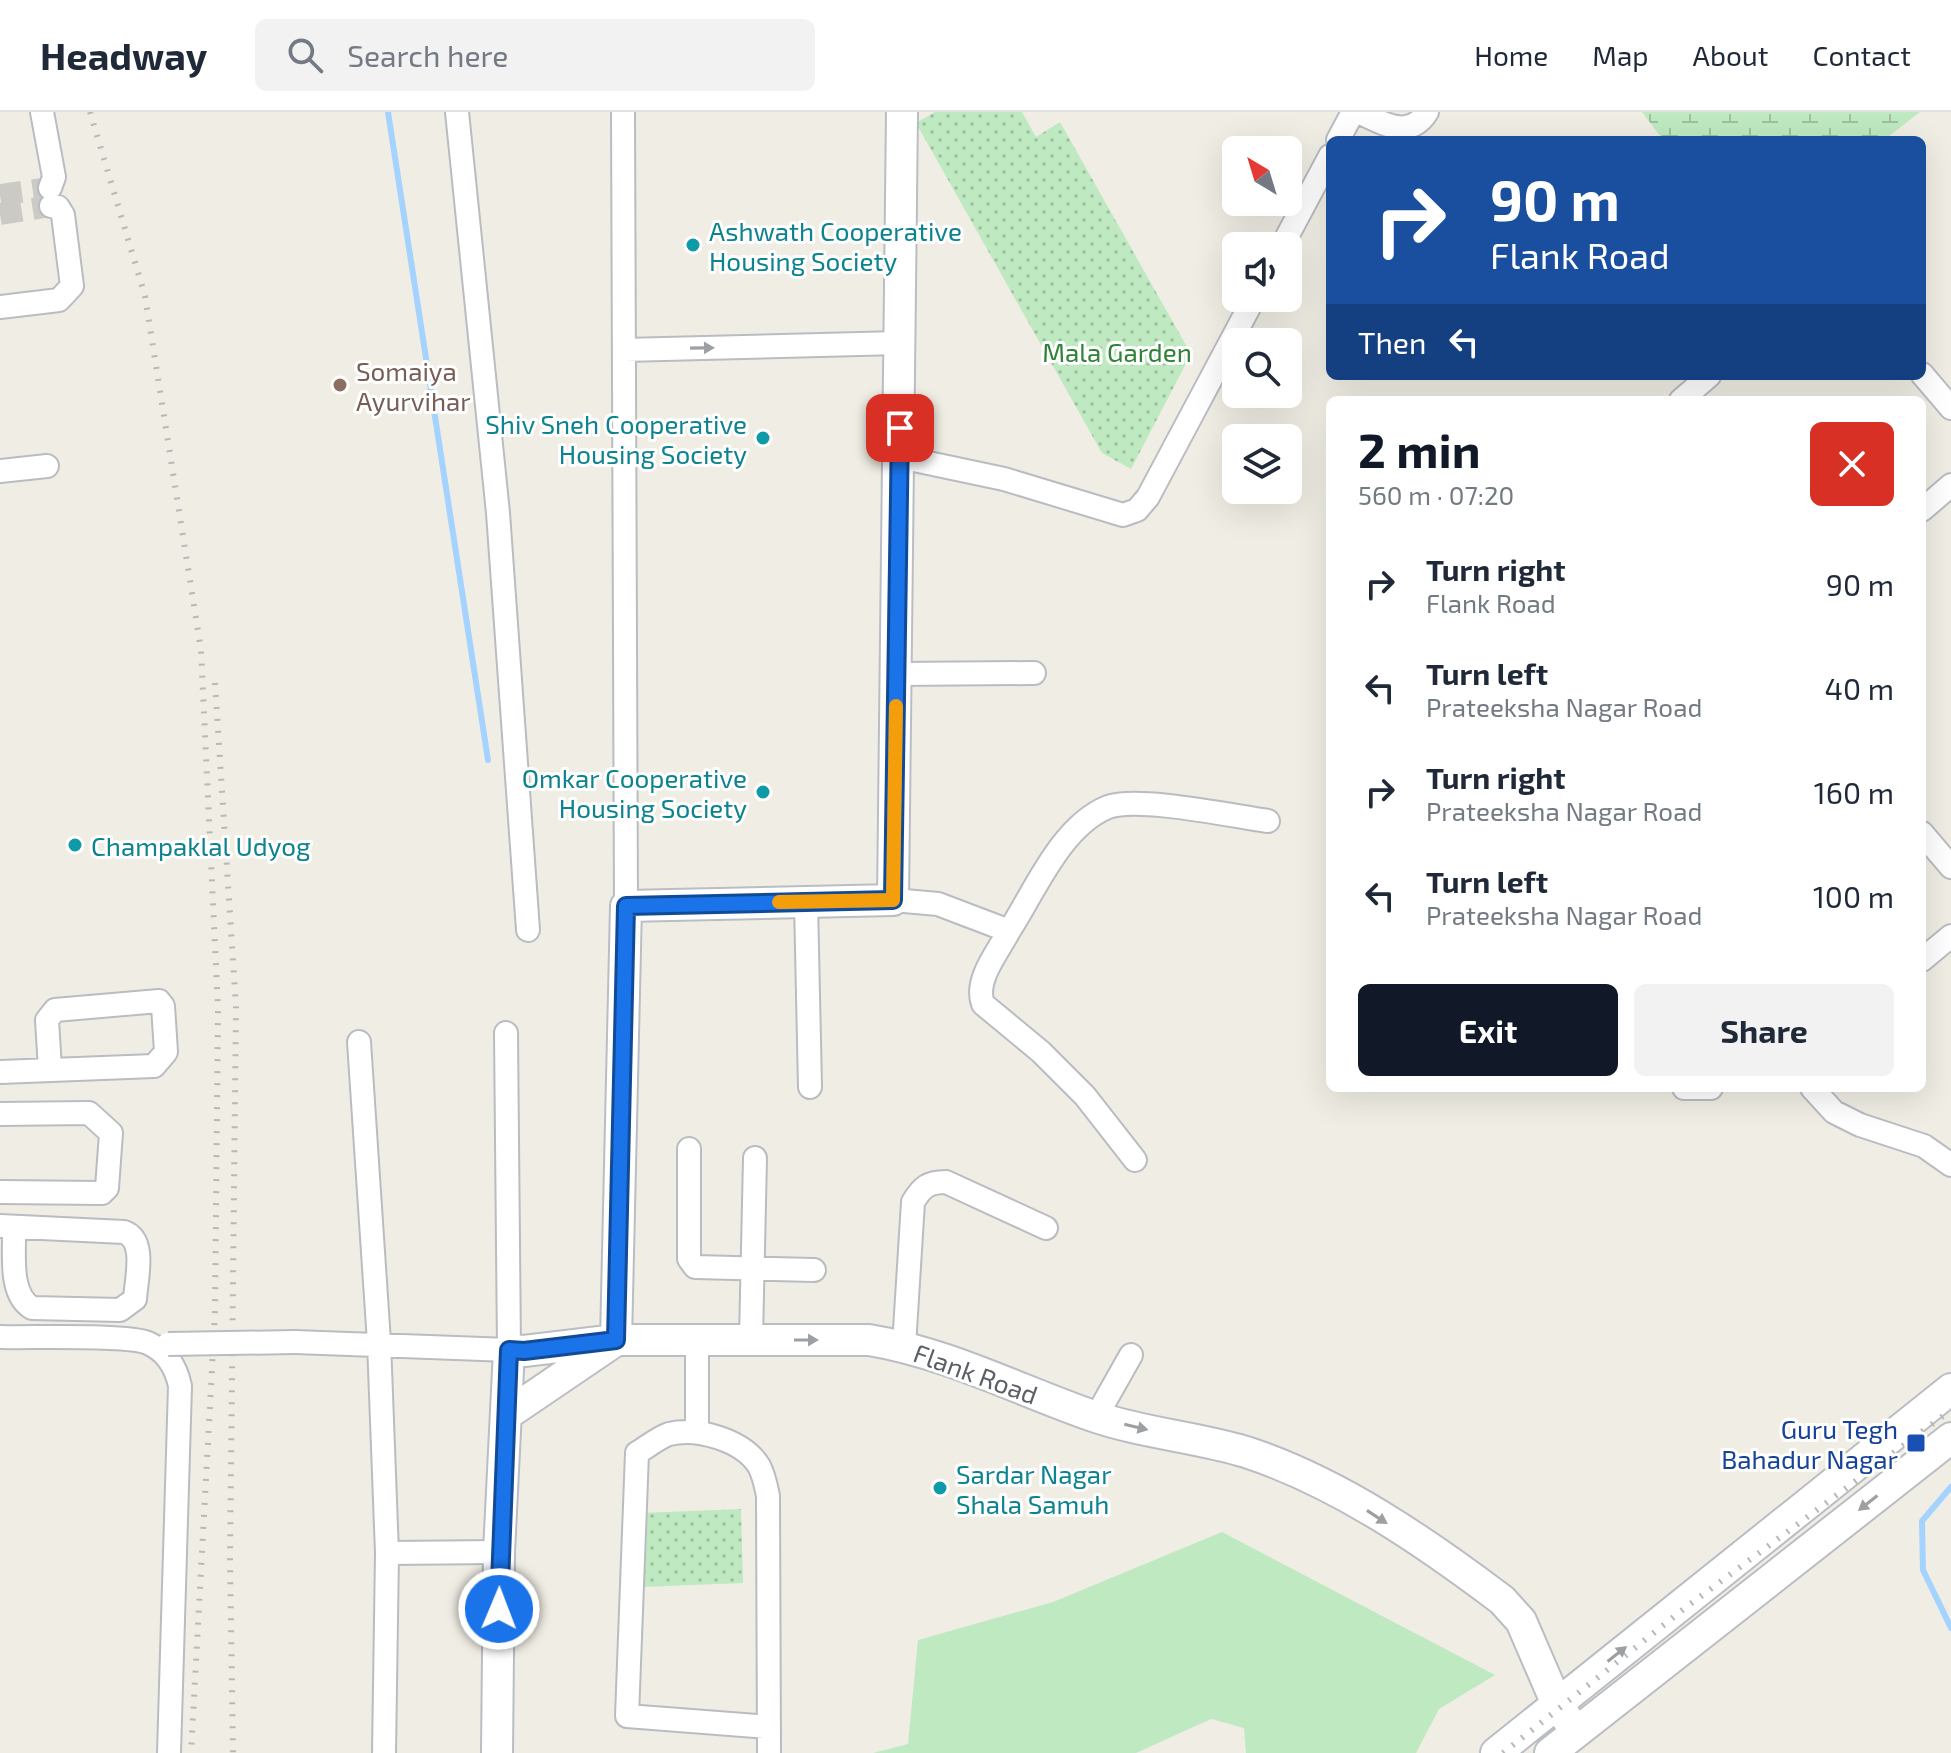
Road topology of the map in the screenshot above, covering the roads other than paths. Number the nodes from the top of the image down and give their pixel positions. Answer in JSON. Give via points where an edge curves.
{"nodes":[{"id":1,"x":42,"y":112,"type":"edge"},
{"id":2,"x":457,"y":112,"type":"edge"},
{"id":3,"x":623,"y":112,"type":"edge"},
{"id":4,"x":902,"y":112,"type":"edge"},
{"id":5,"x":1356,"y":112,"type":"edge"},
{"id":6,"x":1427,"y":112,"type":"edge"},
{"id":7,"x":1341,"y":136,"type":"edge"},
{"id":8,"x":1326,"y":164,"type":"edge"},
{"id":9,"x":1289,"y":232,"type":"edge"},
{"id":10,"x":0,"y":307,"type":"edge"},
{"id":11,"x":1247,"y":312,"type":"edge"},
{"id":12,"x":899,"y":343,"type":"junction"},
{"id":13,"x":624,"y":350,"type":"junction"},
{"id":14,"x":1926,"y":379,"type":"edge"},
{"id":15,"x":1704,"y":380,"type":"edge"},
{"id":16,"x":1686,"y":396,"type":"edge"},
{"id":17,"x":1951,"y":408,"type":"edge"},
{"id":18,"x":900,"y":457,"type":"junction"},
{"id":19,"x":47,"y":466,"type":"dead end"},
{"id":20,"x":0,"y":471,"type":"edge"},
{"id":21,"x":1951,"y":485,"type":"edge"},
{"id":22,"x":1926,"y":507,"type":"edge"},
{"id":23,"x":1034,"y":673,"type":"dead end"},
{"id":24,"x":897,"y":674,"type":"junction"},
{"id":25,"x":1268,"y":821,"type":"dead end"},
{"id":26,"x":1926,"y":838,"type":"edge"},
{"id":27,"x":1951,"y":867,"type":"edge"},
{"id":28,"x":893,"y":900,"type":"junction"},
{"id":29,"x":806,"y":902,"type":"junction"},
{"id":30,"x":626,"y":906,"type":"junction"},
{"id":31,"x":528,"y":930,"type":"dead end"},
{"id":32,"x":1009,"y":931,"type":"junction"},
{"id":33,"x":1951,"y":936,"type":"edge"},
{"id":34,"x":1926,"y":957,"type":"edge"},
{"id":35,"x":506,"y":1033,"type":"dead end"},
{"id":36,"x":359,"y":1042,"type":"dead end"},
{"id":37,"x":50,"y":1069,"type":"junction"},
{"id":38,"x":0,"y":1072,"type":"edge"},
{"id":39,"x":810,"y":1087,"type":"dead end"},
{"id":40,"x":1816,"y":1092,"type":"edge"},
{"id":41,"x":0,"y":1114,"type":"edge"},
{"id":42,"x":689,"y":1149,"type":"dead end"},
{"id":43,"x":755,"y":1158,"type":"dead end"},
{"id":44,"x":1135,"y":1160,"type":"dead end"},
{"id":45,"x":1951,"y":1165,"type":"edge"},
{"id":46,"x":0,"y":1192,"type":"edge"},
{"id":47,"x":7,"y":1226,"type":"edge"},
{"id":48,"x":1046,"y":1228,"type":"dead end"},
{"id":49,"x":814,"y":1270,"type":"dead end"},
{"id":50,"x":754,"y":1271,"type":"junction"},
{"id":51,"x":0,"y":1337,"type":"edge"},
{"id":52,"x":751,"y":1339,"type":"junction"},
{"id":53,"x":616,"y":1340,"type":"junction"},
{"id":54,"x":697,"y":1340,"type":"junction"},
{"id":55,"x":379,"y":1342,"type":"junction"},
{"id":56,"x":159,"y":1344,"type":"junction"},
{"id":57,"x":904,"y":1346,"type":"junction"},
{"id":58,"x":517,"y":1350,"type":"junction"},
{"id":59,"x":1131,"y":1355,"type":"dead end"},
{"id":60,"x":552,"y":1384,"type":"junction"},
{"id":61,"x":1951,"y":1389,"type":"edge"},
{"id":62,"x":506,"y":1415,"type":"junction"},
{"id":63,"x":1096,"y":1417,"type":"junction"},
{"id":64,"x":697,"y":1430,"type":"junction"},
{"id":65,"x":1951,"y":1438,"type":"edge"},
{"id":66,"x":1811,"y":1500,"type":"junction"},
{"id":67,"x":1834,"y":1529,"type":"junction"},
{"id":68,"x":499,"y":1552,"type":"junction"},
{"id":69,"x":387,"y":1553,"type":"junction"},
{"id":70,"x":1556,"y":1702,"type":"junction"},
{"id":71,"x":769,"y":1727,"type":"junction"},
{"id":72,"x":1576,"y":1732,"type":"junction"},
{"id":73,"x":1529,"y":1741,"type":"edge"},
{"id":74,"x":169,"y":1753,"type":"edge"},
{"id":75,"x":177,"y":1753,"type":"edge"},
{"id":76,"x":384,"y":1753,"type":"edge"},
{"id":77,"x":497,"y":1753,"type":"edge"},
{"id":78,"x":769,"y":1753,"type":"edge"},
{"id":79,"x":1496,"y":1753,"type":"edge"},
{"id":80,"x":1550,"y":1753,"type":"edge"}],
"edges":[{"from":1,"to":10,"type":"street","via":[[54,177],[51,197],[63,215],[72,286],[46,304]]},
{"from":2,"to":31,"type":"street","via":[[498,513]]},
{"from":3,"to":13,"type":"street"},
{"from":4,"to":12,"type":"street"},
{"from":5,"to":6,"type":"street","via":[[1397,129],[1413,125]]},
{"from":5,"to":7,"type":"street"},
{"from":8,"to":9,"type":"street"},
{"from":11,"to":18,"type":"street","via":[[1137,510],[1123,515],[1004,479]]},
{"from":13,"to":12,"type":"street","one_way":true},
{"from":12,"to":18,"type":"street"},
{"from":13,"to":30,"type":"street"},
{"from":14,"to":17,"type":"street"},
{"from":15,"to":16,"type":"street"},
{"from":18,"to":24,"type":"street"},
{"from":19,"to":20,"type":"street"},
{"from":21,"to":22,"type":"street"},
{"from":23,"to":24,"type":"street"},
{"from":24,"to":28,"type":"street"},
{"from":25,"to":32,"type":"street","via":[[1142,804],[1109,807],[1068,838]]},
{"from":26,"to":27,"type":"street"},
{"from":28,"to":29,"type":"street"},
{"from":28,"to":32,"type":"street","via":[[938,904]]},
{"from":29,"to":30,"type":"street"},
{"from":29,"to":39,"type":"street"},
{"from":30,"to":53,"type":"street"},
{"from":32,"to":44,"type":"street","via":[[982,981],[983,1004],[1085,1096]]},
{"from":33,"to":34,"type":"street"},
{"from":35,"to":58,"type":"street"},
{"from":36,"to":55,"type":"street"},
{"from":37,"to":37,"type":"street","via":[[154,1066],[166,1052],[163,1006],[159,1001],[55,1010],[47,1020]]},
{"from":37,"to":38,"type":"street"},
{"from":40,"to":45,"type":"street","via":[[1834,1112],[1924,1146]]},
{"from":41,"to":46,"type":"street","via":[[89,1113],[111,1133],[107,1188],[102,1193]]},
{"from":42,"to":50,"type":"street","via":[[689,1259],[703,1269]]},
{"from":43,"to":50,"type":"street"},
{"from":47,"to":47,"type":"street","via":[[130,1234],[138,1245],[135,1299],[120,1310],[32,1308],[17,1290]]},
{"from":48,"to":57,"type":"street","via":[[946,1182],[921,1188],[913,1202]]},
{"from":49,"to":50,"type":"street"},
{"from":50,"to":52,"type":"street"},
{"from":51,"to":56,"type":"street"},
{"from":52,"to":54,"type":"street","name":"Flank Road"},
{"from":52,"to":57,"type":"street","name":"Flank Road","one_way":true,"via":[[869,1340]]},
{"from":53,"to":54,"type":"street","name":"Flank Road"},
{"from":53,"to":58,"type":"street","name":"Flank Road"},
{"from":53,"to":60,"type":"street"},
{"from":54,"to":64,"type":"street"},
{"from":55,"to":56,"type":"street","bridge":true},
{"from":55,"to":58,"type":"street"},
{"from":55,"to":69,"type":"street"},
{"from":56,"to":74,"type":"street","via":[[180,1386]]},
{"from":56,"to":75,"type":"street","via":[[175,1356],[187,1356]]},
{"from":57,"to":63,"type":"street","name":"Flank Road"},
{"from":58,"to":60,"type":"street"},
{"from":58,"to":62,"type":"street"},
{"from":59,"to":63,"type":"street"},
{"from":60,"to":62,"type":"street"},
{"from":61,"to":66,"type":"street"},
{"from":62,"to":68,"type":"street"},
{"from":63,"to":70,"type":"street","name":"Flank Road","one_way":true,"via":[[1245,1452],[1340,1493],[1502,1600],[1521,1621]]},
{"from":64,"to":71,"type":"street","via":[[743,1452],[758,1464],[764,1479]]},
{"from":64,"to":71,"type":"street","via":[[667,1435],[637,1453],[627,1716]]},
{"from":65,"to":67,"type":"street","one_way":true},
{"from":66,"to":67,"type":"street"},
{"from":70,"to":66,"type":"street","one_way":true},
{"from":67,"to":72,"type":"street"},
{"from":68,"to":69,"type":"street"},
{"from":68,"to":77,"type":"street"},
{"from":69,"to":76,"type":"street"},
{"from":70,"to":72,"type":"street","name":"Flank Road"},
{"from":70,"to":73,"type":"street"},
{"from":71,"to":78,"type":"street"},
{"from":72,"to":80,"type":"street"},
{"from":73,"to":79,"type":"street"}]}
